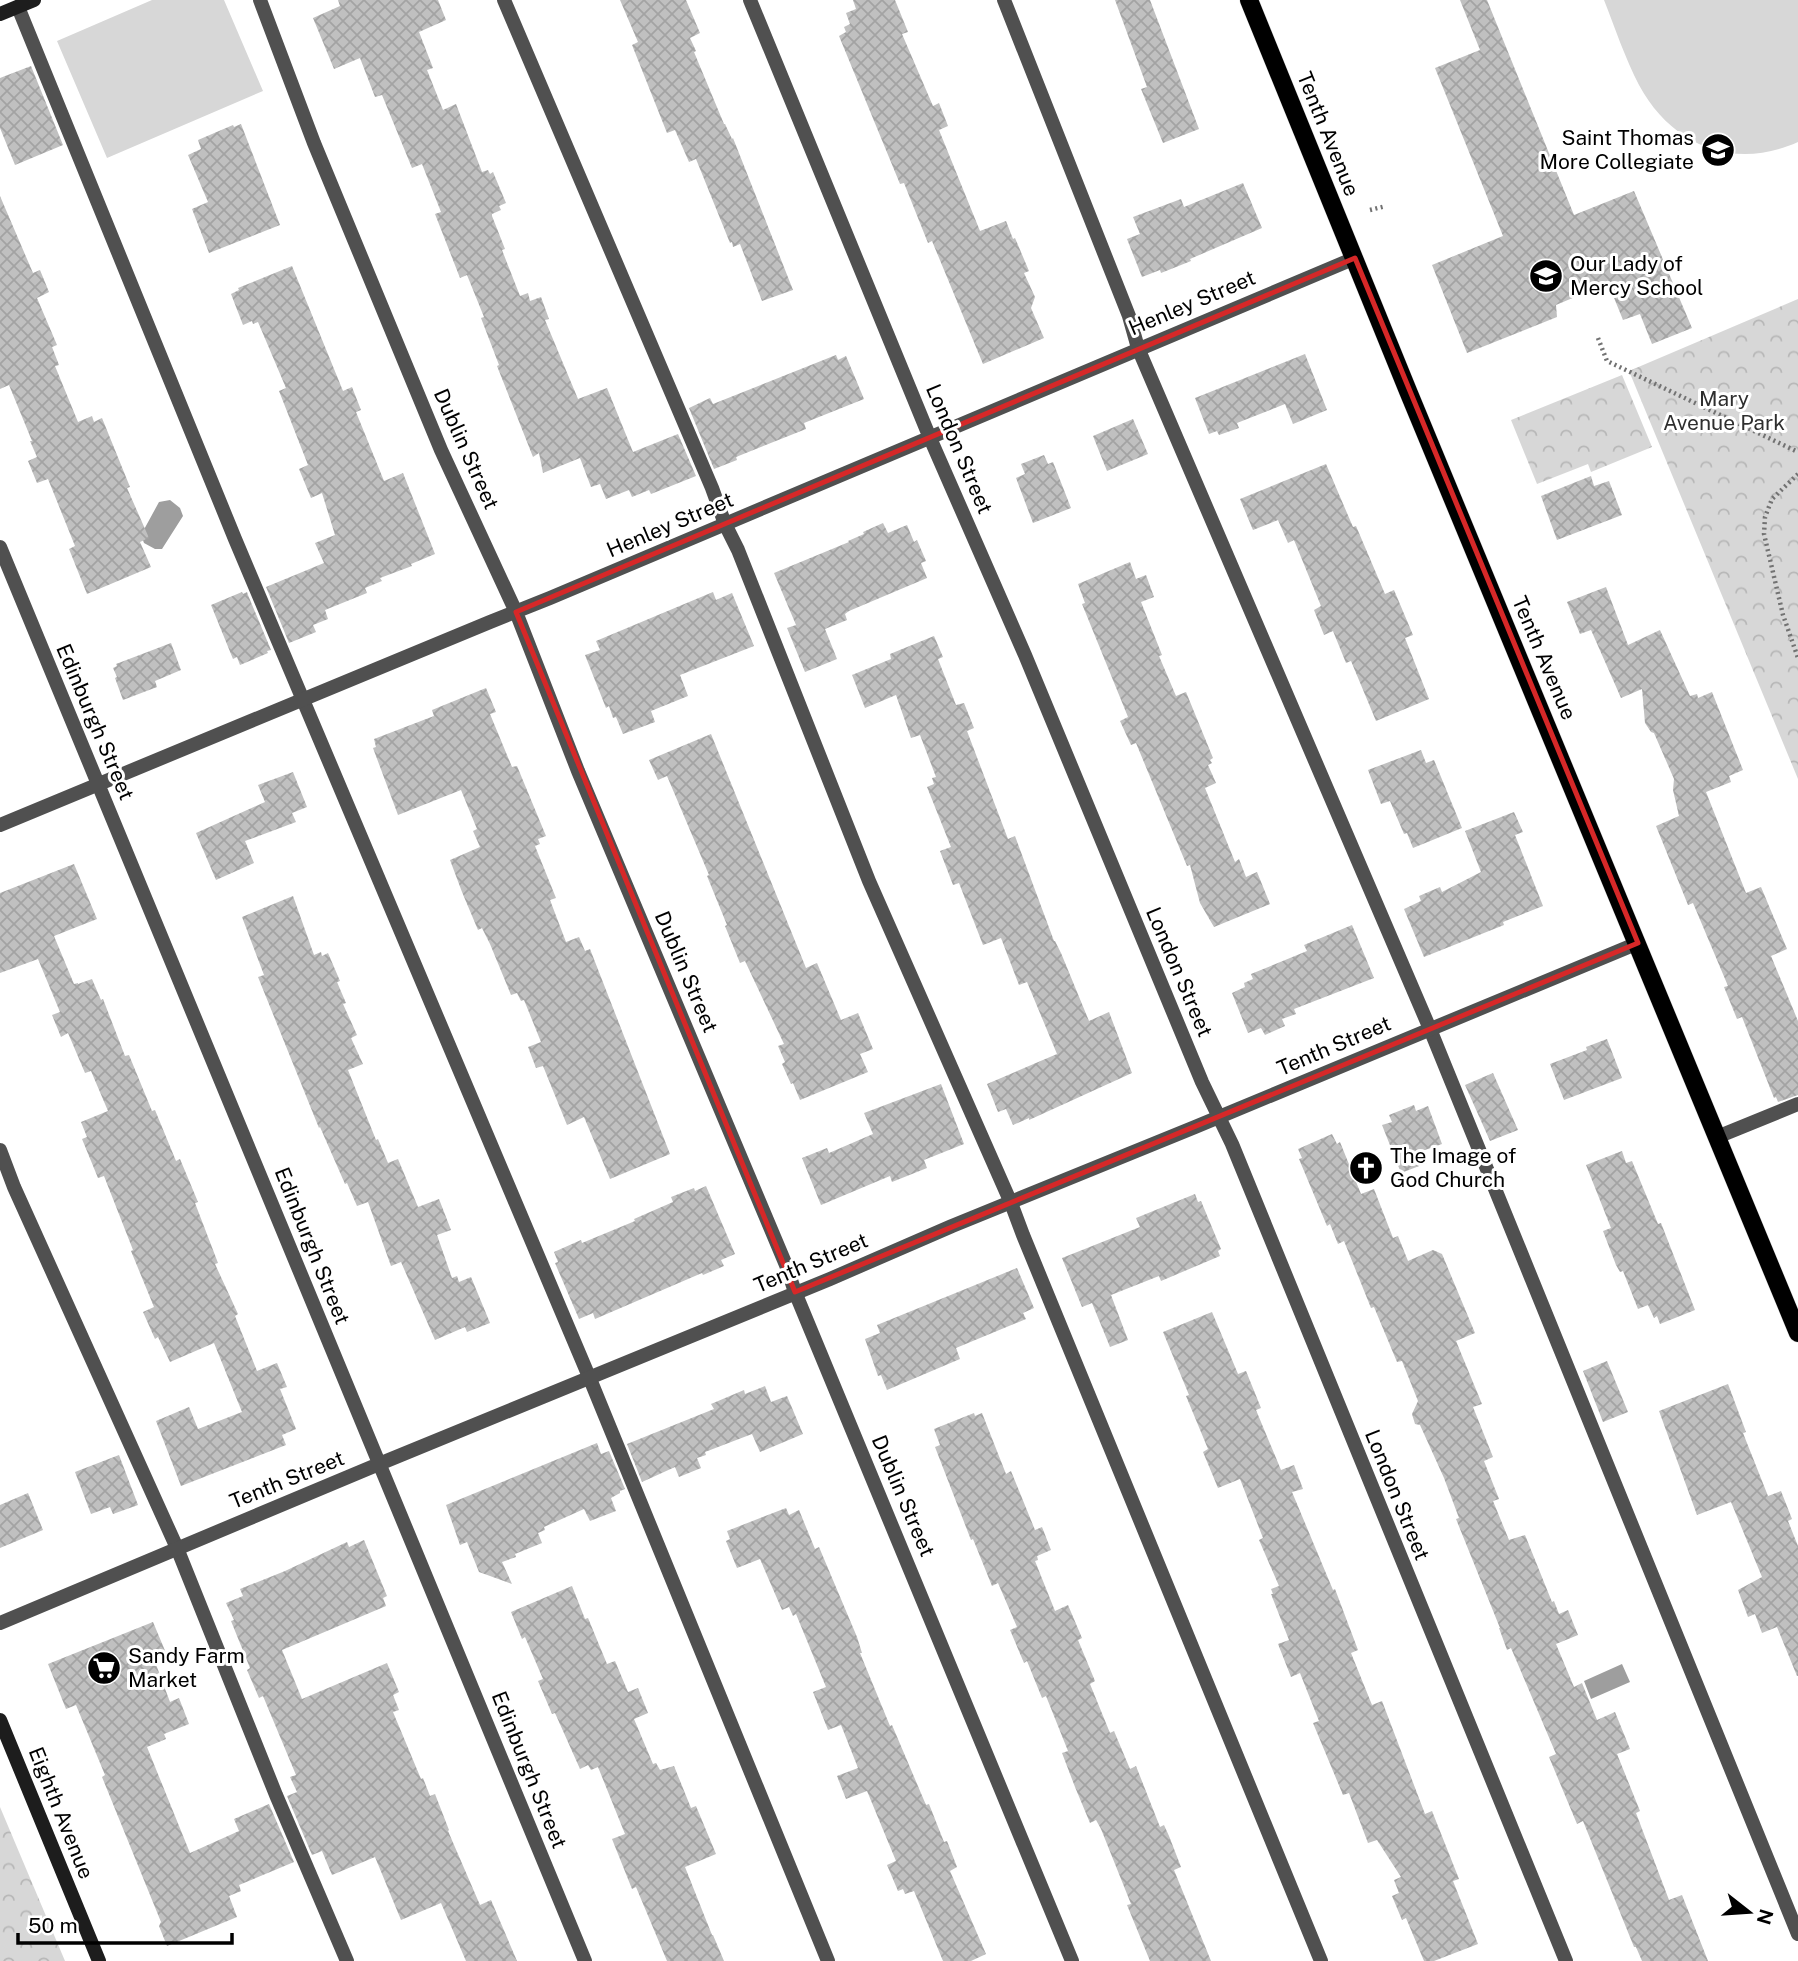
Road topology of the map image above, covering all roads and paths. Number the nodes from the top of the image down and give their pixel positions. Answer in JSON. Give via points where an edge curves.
{"nodes":[{"id":1,"x":34,"y":0,"type":"edge"},
{"id":2,"x":260,"y":0,"type":"edge"},
{"id":3,"x":504,"y":0,"type":"edge"},
{"id":4,"x":750,"y":0,"type":"edge"},
{"id":5,"x":1004,"y":0,"type":"edge"},
{"id":6,"x":1249,"y":0,"type":"edge"},
{"id":7,"x":18,"y":7,"type":"junction"},
{"id":8,"x":0,"y":14,"type":"edge"},
{"id":9,"x":1385,"y":206,"type":"dead end"},
{"id":10,"x":1370,"y":211,"type":"dead end"},
{"id":11,"x":1355,"y":258,"type":"junction"},
{"id":12,"x":1598,"y":338,"type":"dead end"},
{"id":13,"x":1138,"y":348,"type":"junction"},
{"id":14,"x":930,"y":438,"type":"junction"},
{"id":15,"x":1798,"y":452,"type":"edge"},
{"id":16,"x":1798,"y":474,"type":"edge"},
{"id":17,"x":725,"y":524,"type":"junction"},
{"id":18,"x":0,"y":547,"type":"edge"},
{"id":19,"x":516,"y":612,"type":"junction"},
{"id":20,"x":1798,"y":658,"type":"edge"},
{"id":21,"x":304,"y":700,"type":"junction"},
{"id":22,"x":99,"y":784,"type":"junction"},
{"id":23,"x":0,"y":825,"type":"edge"},
{"id":24,"x":1637,"y":943,"type":"junction"},
{"id":25,"x":1430,"y":1029,"type":"junction"},
{"id":26,"x":1798,"y":1104,"type":"edge"},
{"id":27,"x":1219,"y":1117,"type":"junction"},
{"id":28,"x":1717,"y":1137,"type":"junction"},
{"id":29,"x":0,"y":1150,"type":"edge"},
{"id":30,"x":1011,"y":1203,"type":"junction"},
{"id":31,"x":795,"y":1292,"type":"junction"},
{"id":32,"x":1798,"y":1334,"type":"edge"},
{"id":33,"x":590,"y":1379,"type":"junction"},
{"id":34,"x":379,"y":1464,"type":"junction"},
{"id":35,"x":177,"y":1548,"type":"junction"},
{"id":36,"x":0,"y":1623,"type":"edge"},
{"id":37,"x":0,"y":1720,"type":"edge"},
{"id":38,"x":1798,"y":1934,"type":"edge"},
{"id":39,"x":99,"y":1961,"type":"edge"},
{"id":40,"x":347,"y":1961,"type":"edge"},
{"id":41,"x":585,"y":1961,"type":"edge"},
{"id":42,"x":828,"y":1961,"type":"edge"},
{"id":43,"x":1072,"y":1961,"type":"edge"},
{"id":44,"x":1321,"y":1961,"type":"edge"},
{"id":45,"x":1566,"y":1961,"type":"edge"}],
"edges":[{"from":1,"to":7,"type":"street"},
{"from":2,"to":19,"type":"street","name":"Dublin Street","via":[[436,438]]},
{"from":3,"to":17,"type":"street"},
{"from":4,"to":14,"type":"street","name":"London Street"},
{"from":5,"to":13,"type":"street"},
{"from":6,"to":11,"type":"main road","name":"Tenth Avenue"},
{"from":7,"to":8,"type":"street"},
{"from":7,"to":21,"type":"street"},
{"from":9,"to":10,"type":"path"},
{"from":11,"to":13,"type":"street","name":"Henley Street"},
{"from":11,"to":24,"type":"main road","name":"Tenth Avenue"},
{"from":12,"to":15,"type":"path","via":[[1607,361]]},
{"from":13,"to":14,"type":"street","name":"Henley Street"},
{"from":13,"to":25,"type":"street"},
{"from":14,"to":17,"type":"street","name":"Henley Street"},
{"from":14,"to":27,"type":"street","name":"London Street"},
{"from":16,"to":20,"type":"path","via":[[1772,499],[1764,534]]},
{"from":17,"to":19,"type":"street","name":"Henley Street"},
{"from":17,"to":30,"type":"street","via":[[869,881]]},
{"from":18,"to":22,"type":"street","name":"Edinburgh Street"},
{"from":19,"to":21,"type":"street","name":"Henley Street"},
{"from":19,"to":31,"type":"street","name":"Dublin Street"},
{"from":21,"to":22,"type":"street","name":"Henley Street"},
{"from":21,"to":33,"type":"street"},
{"from":22,"to":23,"type":"street","name":"Henley Street"},
{"from":22,"to":34,"type":"street","name":"Edinburgh Street"},
{"from":24,"to":25,"type":"street","name":"Tenth Street"},
{"from":24,"to":28,"type":"main road","name":"Tenth Avenue"},
{"from":25,"to":27,"type":"street","name":"Tenth Street"},
{"from":25,"to":38,"type":"street"},
{"from":26,"to":28,"type":"street"},
{"from":27,"to":30,"type":"street","name":"Tenth Street"},
{"from":27,"to":45,"type":"street","name":"London Street"},
{"from":28,"to":32,"type":"main road","name":"Tenth Avenue"},
{"from":29,"to":35,"type":"street"},
{"from":30,"to":31,"type":"street","name":"Tenth Street"},
{"from":30,"to":44,"type":"street"},
{"from":31,"to":33,"type":"street","name":"Tenth Street"},
{"from":31,"to":43,"type":"street","name":"Dublin Street"},
{"from":33,"to":34,"type":"street","name":"Tenth Street"},
{"from":33,"to":42,"type":"street"},
{"from":34,"to":35,"type":"street","name":"Tenth Street"},
{"from":34,"to":41,"type":"street","name":"Edinburgh Street"},
{"from":35,"to":36,"type":"street","name":"Tenth Street"},
{"from":35,"to":40,"type":"street"},
{"from":37,"to":39,"type":"street","name":"Eighth Avenue"}]}
